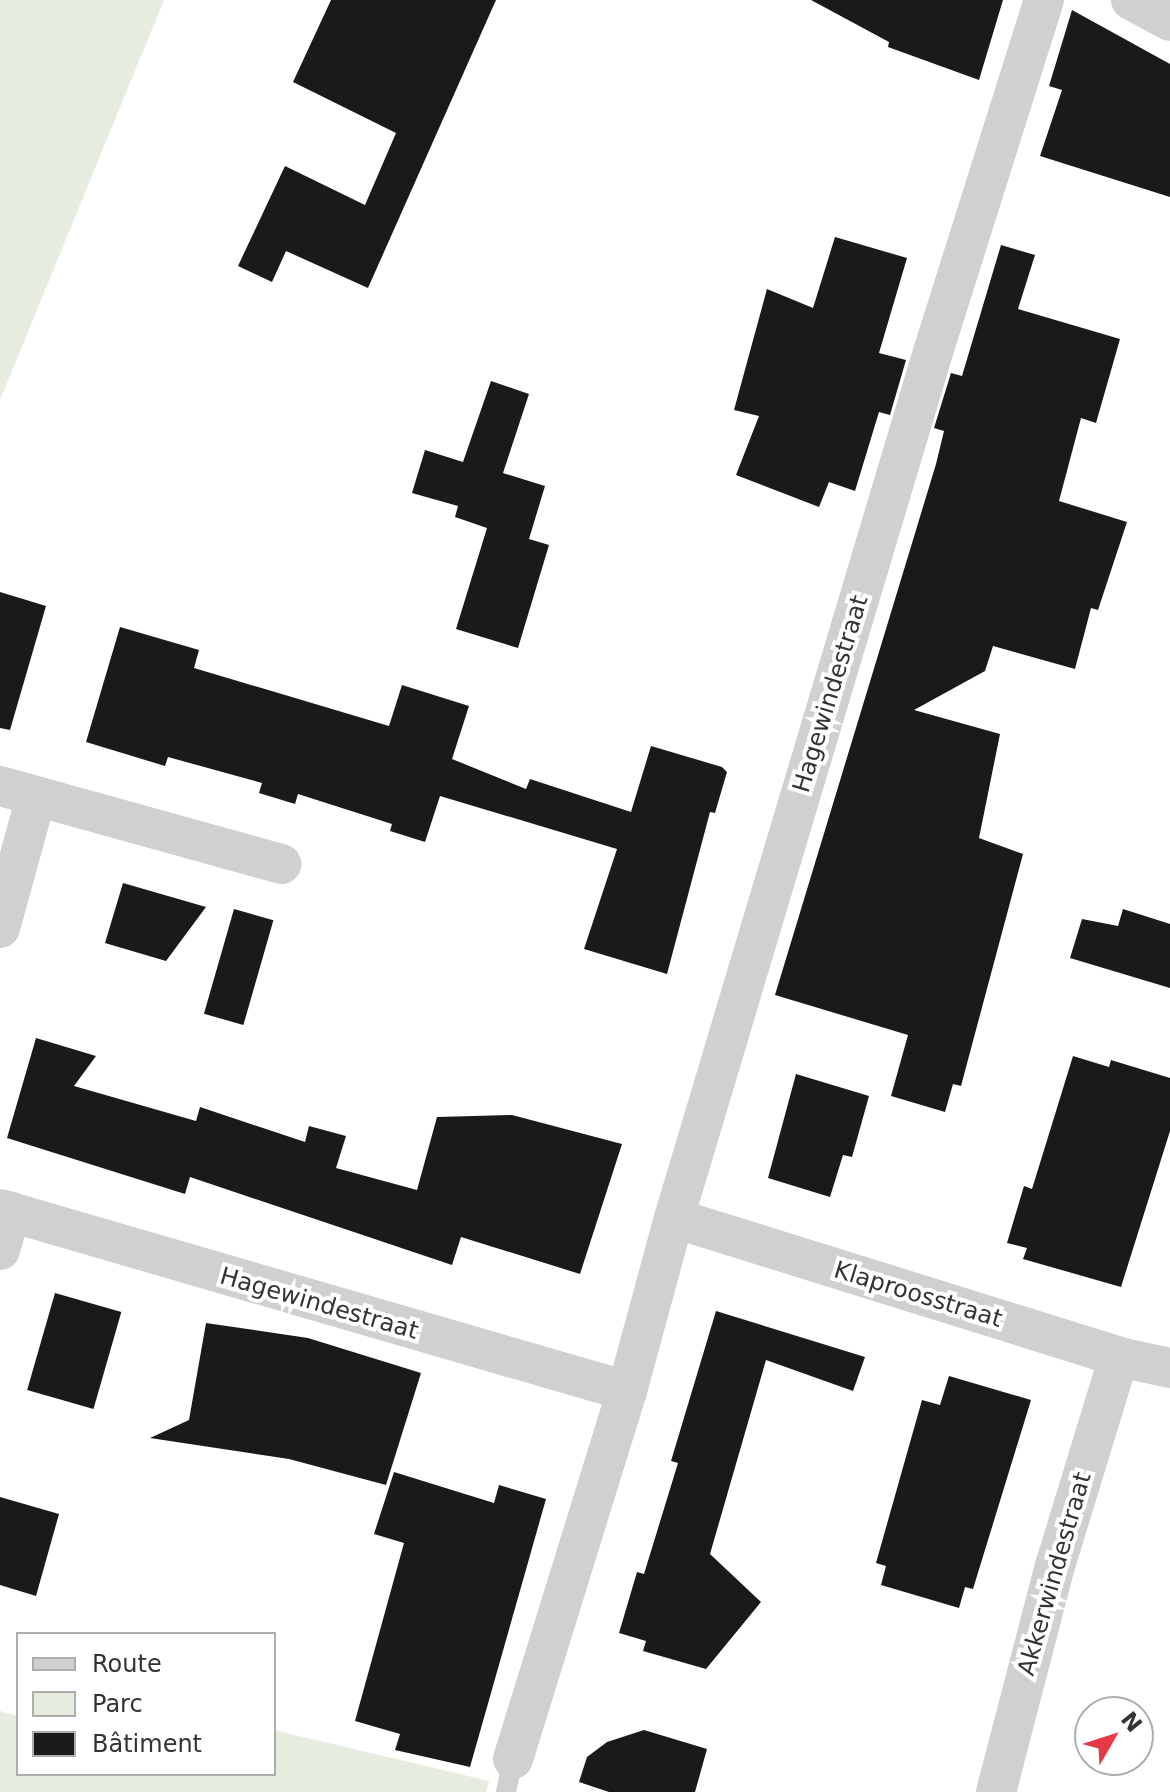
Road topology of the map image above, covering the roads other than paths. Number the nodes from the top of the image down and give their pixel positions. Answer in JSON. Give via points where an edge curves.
{"nodes":[{"id":1,"x":1044,"y":0,"type":"edge"},
{"id":2,"x":1131,"y":0,"type":"edge"},
{"id":3,"x":1170,"y":21,"type":"edge"},
{"id":4,"x":18,"y":791,"type":"edge"},
{"id":5,"x":281,"y":864,"type":"dead end"},
{"id":6,"x":0,"y":928,"type":"edge"},
{"id":7,"x":6,"y":1211,"type":"edge"},
{"id":8,"x":674,"y":1218,"type":"junction"},
{"id":9,"x":0,"y":1250,"type":"edge"},
{"id":10,"x":1119,"y":1357,"type":"junction"},
{"id":11,"x":1168,"y":1361,"type":"edge"},
{"id":12,"x":627,"y":1391,"type":"junction"},
{"id":13,"x":509,"y":1776,"type":"edge"},
{"id":14,"x":996,"y":1792,"type":"edge"}],
"edges":[{"from":1,"to":8,"type":"street","name":"Hagewindestraat"},
{"from":2,"to":3,"type":"street"},
{"from":4,"to":5,"type":"street"},
{"from":4,"to":6,"type":"street"},
{"from":7,"to":9,"type":"street","name":"Hagewindestraat"},
{"from":7,"to":12,"type":"street","name":"Hagewindestraat"},
{"from":8,"to":10,"type":"street","name":"Klaproosstraat"},
{"from":8,"to":12,"type":"street","name":"Hagewindestraat"},
{"from":10,"to":11,"type":"street","name":"Klaproosstraat"},
{"from":10,"to":14,"type":"street","name":"Akkerwindestraat","via":[[1055,1566]]},
{"from":12,"to":13,"type":"street","name":"Hagewindestraat"}]}
